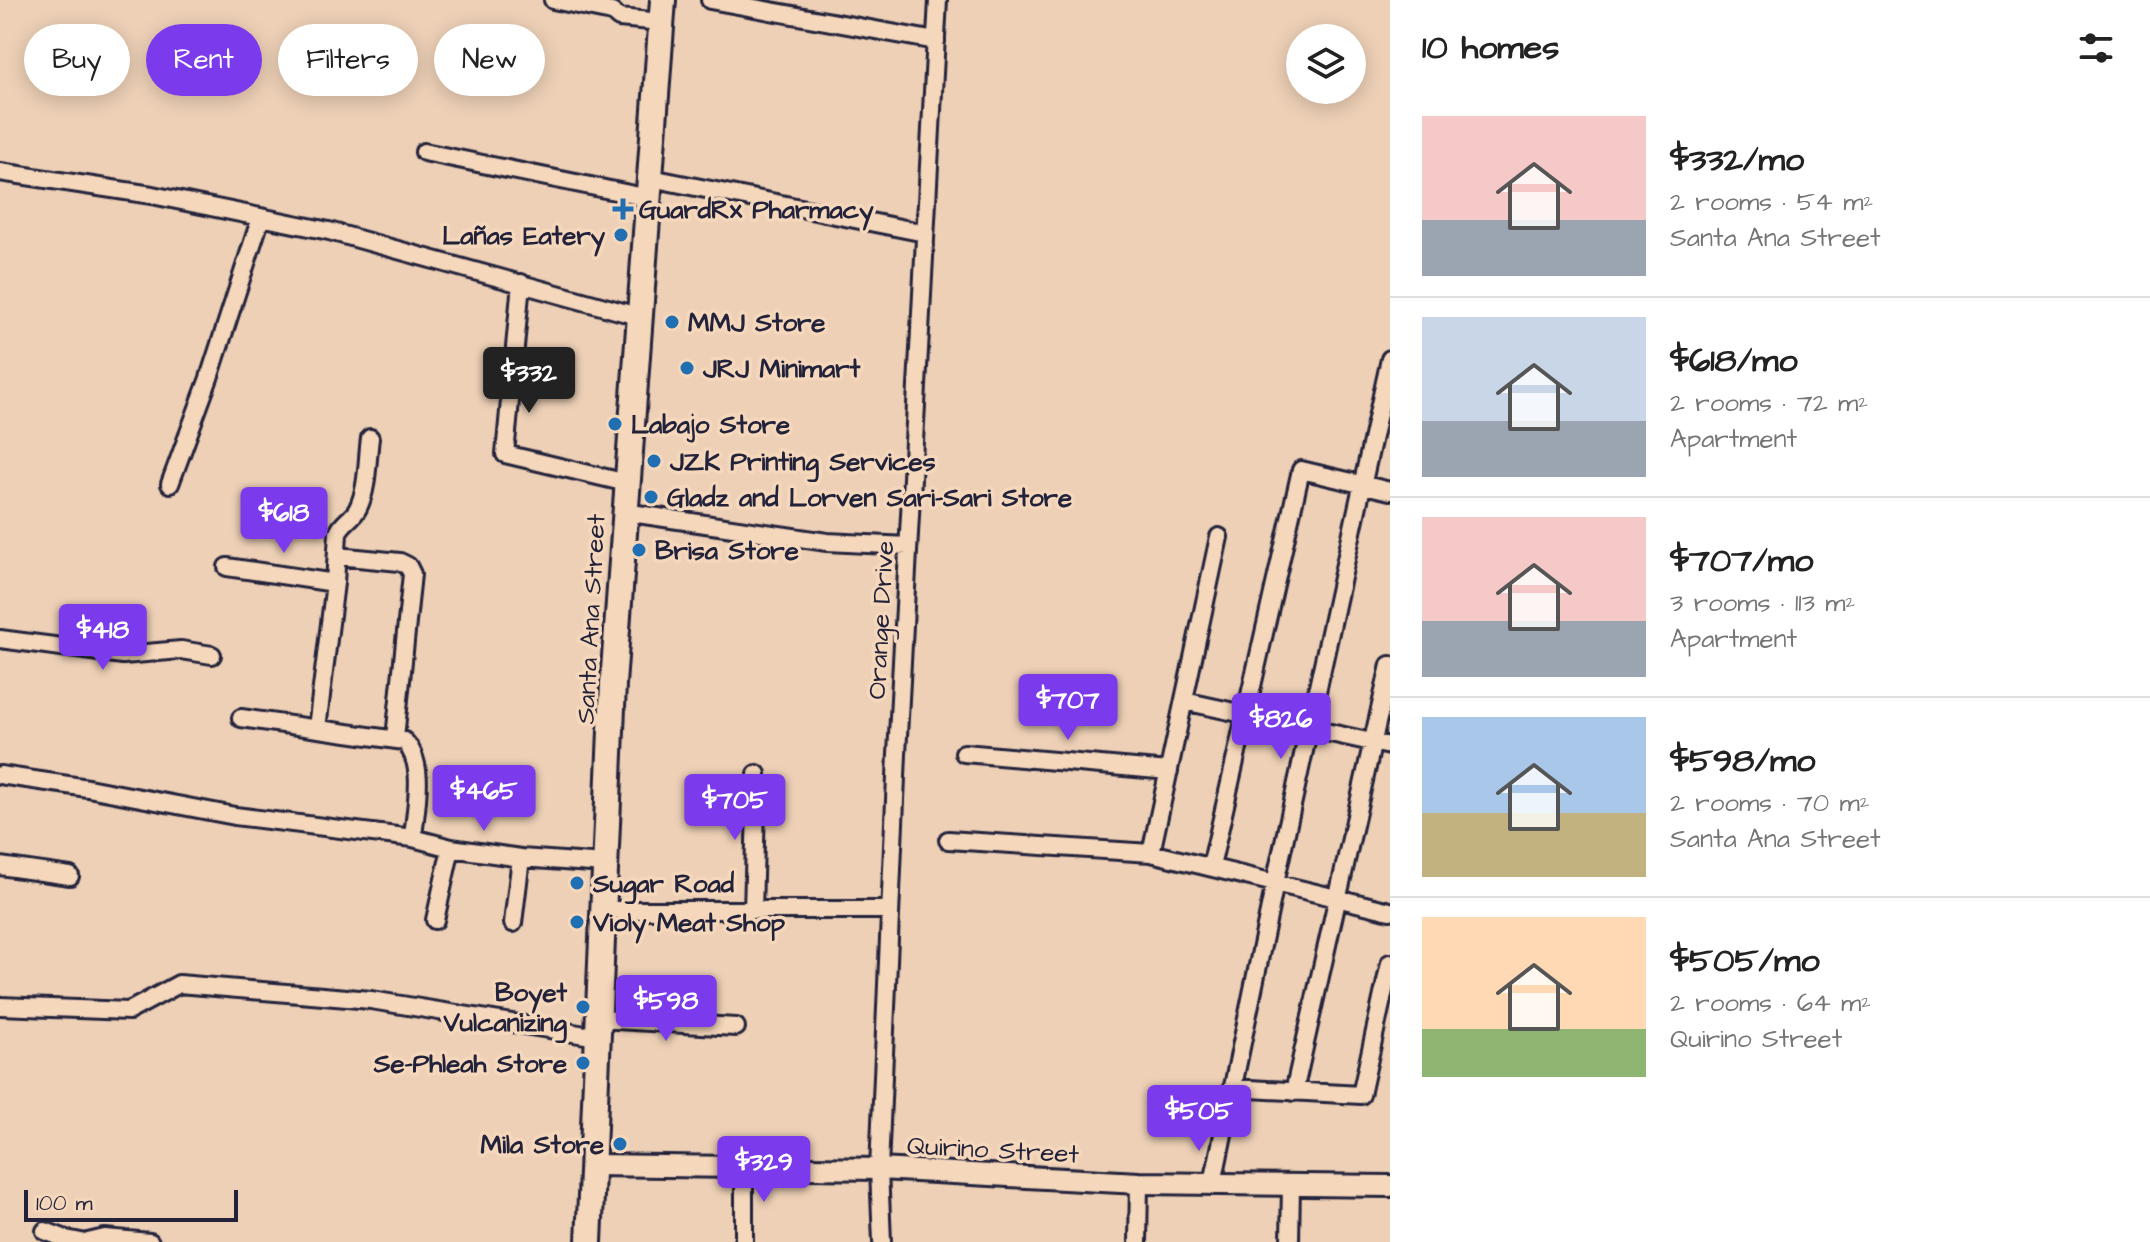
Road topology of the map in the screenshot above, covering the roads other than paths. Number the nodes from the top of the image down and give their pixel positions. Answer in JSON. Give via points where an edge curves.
{"nodes":[{"id":1,"x":553,"y":0,"type":"edge"},
{"id":2,"x":710,"y":0,"type":"edge"},
{"id":3,"x":938,"y":0,"type":"edge"},
{"id":4,"x":662,"y":11,"type":"edge"},
{"id":5,"x":936,"y":41,"type":"junction"},
{"id":6,"x":424,"y":152,"type":"dead end"},
{"id":7,"x":0,"y":172,"type":"edge"},
{"id":8,"x":650,"y":188,"type":"junction"},
{"id":9,"x":261,"y":217,"type":"junction"},
{"id":10,"x":925,"y":233,"type":"junction"},
{"id":11,"x":521,"y":283,"type":"junction"},
{"id":12,"x":641,"y":317,"type":"junction"},
{"id":13,"x":1390,"y":359,"type":"edge"},
{"id":14,"x":370,"y":438,"type":"dead end"},
{"id":15,"x":627,"y":483,"type":"junction"},
{"id":16,"x":170,"y":484,"type":"dead end"},
{"id":17,"x":1363,"y":485,"type":"junction"},
{"id":18,"x":1390,"y":491,"type":"edge"},
{"id":19,"x":624,"y":512,"type":"junction"},
{"id":20,"x":1219,"y":537,"type":"dead end"},
{"id":21,"x":908,"y":546,"type":"junction"},
{"id":22,"x":337,"y":556,"type":"junction"},
{"id":23,"x":227,"y":567,"type":"dead end"},
{"id":24,"x":335,"y":583,"type":"junction"},
{"id":25,"x":0,"y":639,"type":"edge"},
{"id":26,"x":212,"y":655,"type":"dead end"},
{"id":27,"x":1390,"y":665,"type":"edge"},
{"id":28,"x":1184,"y":701,"type":"junction"},
{"id":29,"x":1246,"y":714,"type":"junction"},
{"id":30,"x":241,"y":718,"type":"dead end"},
{"id":31,"x":317,"y":728,"type":"junction"},
{"id":32,"x":1309,"y":728,"type":"junction"},
{"id":33,"x":395,"y":738,"type":"junction"},
{"id":34,"x":1382,"y":744,"type":"edge"},
{"id":35,"x":964,"y":753,"type":"dead end"},
{"id":36,"x":1169,"y":771,"type":"junction"},
{"id":37,"x":757,"y":774,"type":"dead end"},
{"id":38,"x":0,"y":775,"type":"edge"},
{"id":39,"x":413,"y":838,"type":"junction"},
{"id":40,"x":948,"y":840,"type":"dead end"},
{"id":41,"x":451,"y":848,"type":"junction"},
{"id":42,"x":1151,"y":853,"type":"junction"},
{"id":43,"x":521,"y":858,"type":"junction"},
{"id":44,"x":605,"y":864,"type":"junction"},
{"id":45,"x":0,"y":866,"type":"edge"},
{"id":46,"x":1211,"y":867,"type":"junction"},
{"id":47,"x":70,"y":876,"type":"dead end"},
{"id":48,"x":1275,"y":883,"type":"junction"},
{"id":49,"x":1338,"y":898,"type":"junction"},
{"id":50,"x":603,"y":910,"type":"junction"},
{"id":51,"x":753,"y":910,"type":"junction"},
{"id":52,"x":890,"y":910,"type":"junction"},
{"id":53,"x":1390,"y":911,"type":"edge"},
{"id":54,"x":435,"y":920,"type":"dead end"},
{"id":55,"x":513,"y":923,"type":"dead end"},
{"id":56,"x":1390,"y":963,"type":"edge"},
{"id":57,"x":0,"y":1006,"type":"edge"},
{"id":58,"x":736,"y":1027,"type":"dead end"},
{"id":59,"x":598,"y":1028,"type":"junction"},
{"id":60,"x":1232,"y":1088,"type":"junction"},
{"id":61,"x":1294,"y":1092,"type":"junction"},
{"id":62,"x":593,"y":1165,"type":"junction"},
{"id":63,"x":744,"y":1166,"type":"junction"},
{"id":64,"x":879,"y":1169,"type":"junction"},
{"id":65,"x":1139,"y":1183,"type":"junction"},
{"id":66,"x":1213,"y":1183,"type":"junction"},
{"id":67,"x":1291,"y":1184,"type":"junction"},
{"id":68,"x":1390,"y":1186,"type":"edge"},
{"id":69,"x":45,"y":1231,"type":"dead end"},
{"id":70,"x":71,"y":1241,"type":"edge"},
{"id":71,"x":88,"y":1242,"type":"edge"},
{"id":72,"x":150,"y":1242,"type":"edge"},
{"id":73,"x":589,"y":1242,"type":"edge"},
{"id":74,"x":744,"y":1242,"type":"edge"},
{"id":75,"x":882,"y":1242,"type":"edge"},
{"id":76,"x":1138,"y":1242,"type":"edge"},
{"id":77,"x":1290,"y":1242,"type":"edge"}],
"edges":[{"from":1,"to":4,"type":"street","via":[[619,18]]},
{"from":2,"to":5,"type":"street"},
{"from":3,"to":5,"type":"street","name":"Orange Drive"},
{"from":4,"to":8,"type":"main road","name":"Santa Ana Street"},
{"from":5,"to":10,"type":"street","name":"Orange Drive"},
{"from":6,"to":8,"type":"street"},
{"from":7,"to":9,"type":"street"},
{"from":8,"to":10,"type":"street"},
{"from":8,"to":12,"type":"main road","name":"Santa Ana Street"},
{"from":9,"to":11,"type":"street"},
{"from":9,"to":16,"type":"street"},
{"from":10,"to":21,"type":"street","name":"Orange Drive"},
{"from":11,"to":12,"type":"street"},
{"from":11,"to":15,"type":"street","via":[[505,454]]},
{"from":12,"to":15,"type":"main road","name":"Santa Ana Street"},
{"from":13,"to":17,"type":"street"},
{"from":14,"to":22,"type":"street","via":[[362,497],[340,528]]},
{"from":15,"to":19,"type":"main road","name":"Santa Ana Street"},
{"from":17,"to":18,"type":"street"},
{"from":17,"to":29,"type":"street","via":[[1301,470]]},
{"from":17,"to":32,"type":"street"},
{"from":19,"to":21,"type":"street","via":[[813,540]]},
{"from":19,"to":44,"type":"main road","name":"Santa Ana Street"},
{"from":20,"to":28,"type":"street"},
{"from":21,"to":52,"type":"street","name":"Orange Drive"},
{"from":22,"to":24,"type":"street"},
{"from":22,"to":33,"type":"street","via":[[400,562],[412,574]]},
{"from":23,"to":24,"type":"street"},
{"from":24,"to":31,"type":"street"},
{"from":25,"to":26,"type":"street","via":[[123,655],[181,650]]},
{"from":27,"to":34,"type":"street"},
{"from":28,"to":29,"type":"street"},
{"from":28,"to":36,"type":"street"},
{"from":29,"to":32,"type":"street"},
{"from":29,"to":46,"type":"street"},
{"from":30,"to":31,"type":"street"},
{"from":31,"to":33,"type":"street"},
{"from":32,"to":34,"type":"street"},
{"from":32,"to":48,"type":"street"},
{"from":33,"to":39,"type":"street","via":[[411,748],[417,765]]},
{"from":34,"to":49,"type":"street"},
{"from":35,"to":36,"type":"street"},
{"from":36,"to":42,"type":"street"},
{"from":37,"to":51,"type":"street"},
{"from":38,"to":39,"type":"street","via":[[235,816]]},
{"from":39,"to":41,"type":"street"},
{"from":40,"to":42,"type":"street"},
{"from":41,"to":43,"type":"street"},
{"from":41,"to":54,"type":"street"},
{"from":42,"to":46,"type":"street"},
{"from":43,"to":44,"type":"street"},
{"from":43,"to":55,"type":"street"},
{"from":44,"to":50,"type":"main road","name":"Santa Ana Street"},
{"from":45,"to":47,"type":"street"},
{"from":46,"to":48,"type":"street"},
{"from":48,"to":49,"type":"street"},
{"from":48,"to":60,"type":"street"},
{"from":49,"to":53,"type":"street"},
{"from":49,"to":61,"type":"street"},
{"from":50,"to":51,"type":"street"},
{"from":50,"to":59,"type":"main road","name":"Santa Ana Street"},
{"from":51,"to":52,"type":"street"},
{"from":52,"to":64,"type":"street","name":"Orange Drive"},
{"from":56,"to":61,"type":"street","via":[[1361,1095]]},
{"from":57,"to":59,"type":"street","via":[[129,1011],[179,984],[371,1000]]},
{"from":58,"to":59,"type":"street"},
{"from":59,"to":62,"type":"main road","name":"Santa Ana Street"},
{"from":60,"to":61,"type":"street"},
{"from":60,"to":66,"type":"street"},
{"from":62,"to":63,"type":"street","name":"Quirino Street"},
{"from":62,"to":73,"type":"main road","name":"Santa Ana Street"},
{"from":63,"to":64,"type":"street","name":"Quirino Street"},
{"from":63,"to":74,"type":"street"},
{"from":64,"to":65,"type":"street","name":"Quirino Street"},
{"from":64,"to":75,"type":"street","name":"Orange Drive"},
{"from":65,"to":66,"type":"street","name":"Quirino Street"},
{"from":65,"to":76,"type":"street"},
{"from":66,"to":67,"type":"street","name":"Quirino Street"},
{"from":67,"to":68,"type":"street","name":"Quirino Street"},
{"from":67,"to":77,"type":"street"},
{"from":69,"to":70,"type":"street"},
{"from":71,"to":72,"type":"street"}]}
